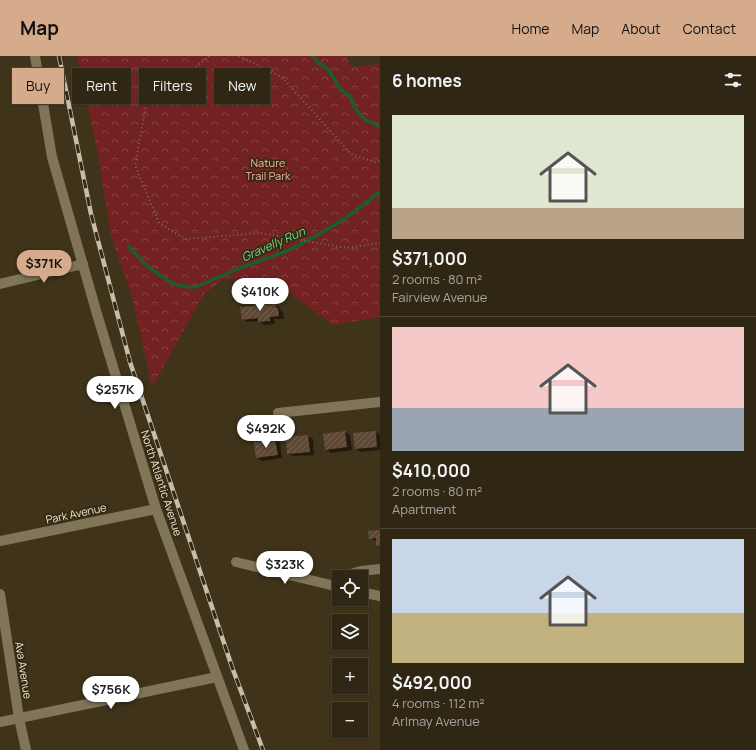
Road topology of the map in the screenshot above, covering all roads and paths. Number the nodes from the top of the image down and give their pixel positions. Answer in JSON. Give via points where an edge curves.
{"nodes":[{"id":1,"x":35,"y":56,"type":"edge"},
{"id":2,"x":209,"y":56,"type":"edge"},
{"id":3,"x":239,"y":56,"type":"edge"},
{"id":4,"x":380,"y":162,"type":"edge"},
{"id":5,"x":380,"y":243,"type":"edge"},
{"id":6,"x":82,"y":264,"type":"junction"},
{"id":7,"x":0,"y":284,"type":"edge"},
{"id":8,"x":380,"y":402,"type":"edge"},
{"id":9,"x":278,"y":413,"type":"dead end"},
{"id":10,"x":156,"y":508,"type":"junction"},
{"id":11,"x":0,"y":541,"type":"edge"},
{"id":12,"x":236,"y":562,"type":"dead end"},
{"id":13,"x":380,"y":569,"type":"edge"},
{"id":14,"x":368,"y":570,"type":"edge"},
{"id":15,"x":332,"y":579,"type":"edge"},
{"id":16,"x":321,"y":582,"type":"junction"},
{"id":17,"x":332,"y":584,"type":"edge"},
{"id":18,"x":368,"y":593,"type":"edge"},
{"id":19,"x":0,"y":594,"type":"edge"},
{"id":20,"x":380,"y":596,"type":"edge"},
{"id":21,"x":217,"y":677,"type":"junction"},
{"id":22,"x":19,"y":718,"type":"junction"},
{"id":23,"x":0,"y":722,"type":"edge"},
{"id":24,"x":26,"y":750,"type":"edge"},
{"id":25,"x":244,"y":750,"type":"edge"}],
"edges":[{"from":1,"to":6,"type":"street","name":"North Atlantic Avenue","via":[[52,157]]},
{"from":2,"to":5,"type":"path","via":[[147,100],[135,165],[159,223],[185,239],[261,233],[346,248]]},
{"from":3,"to":4,"type":"path","via":[[282,77],[351,154]]},
{"from":6,"to":7,"type":"street"},
{"from":6,"to":10,"type":"street","name":"North Atlantic Avenue"},
{"from":8,"to":9,"type":"street"},
{"from":10,"to":11,"type":"street","name":"Park Avenue"},
{"from":10,"to":21,"type":"street","name":"North Atlantic Avenue"},
{"from":12,"to":16,"type":"street"},
{"from":13,"to":14,"type":"street"},
{"from":15,"to":16,"type":"street"},
{"from":16,"to":17,"type":"street"},
{"from":18,"to":20,"type":"street"},
{"from":19,"to":22,"type":"street","name":"Ava Avenue"},
{"from":21,"to":22,"type":"street"},
{"from":21,"to":25,"type":"street","name":"North Atlantic Avenue"},
{"from":22,"to":23,"type":"street"},
{"from":22,"to":24,"type":"street","name":"Ava Avenue"}]}
